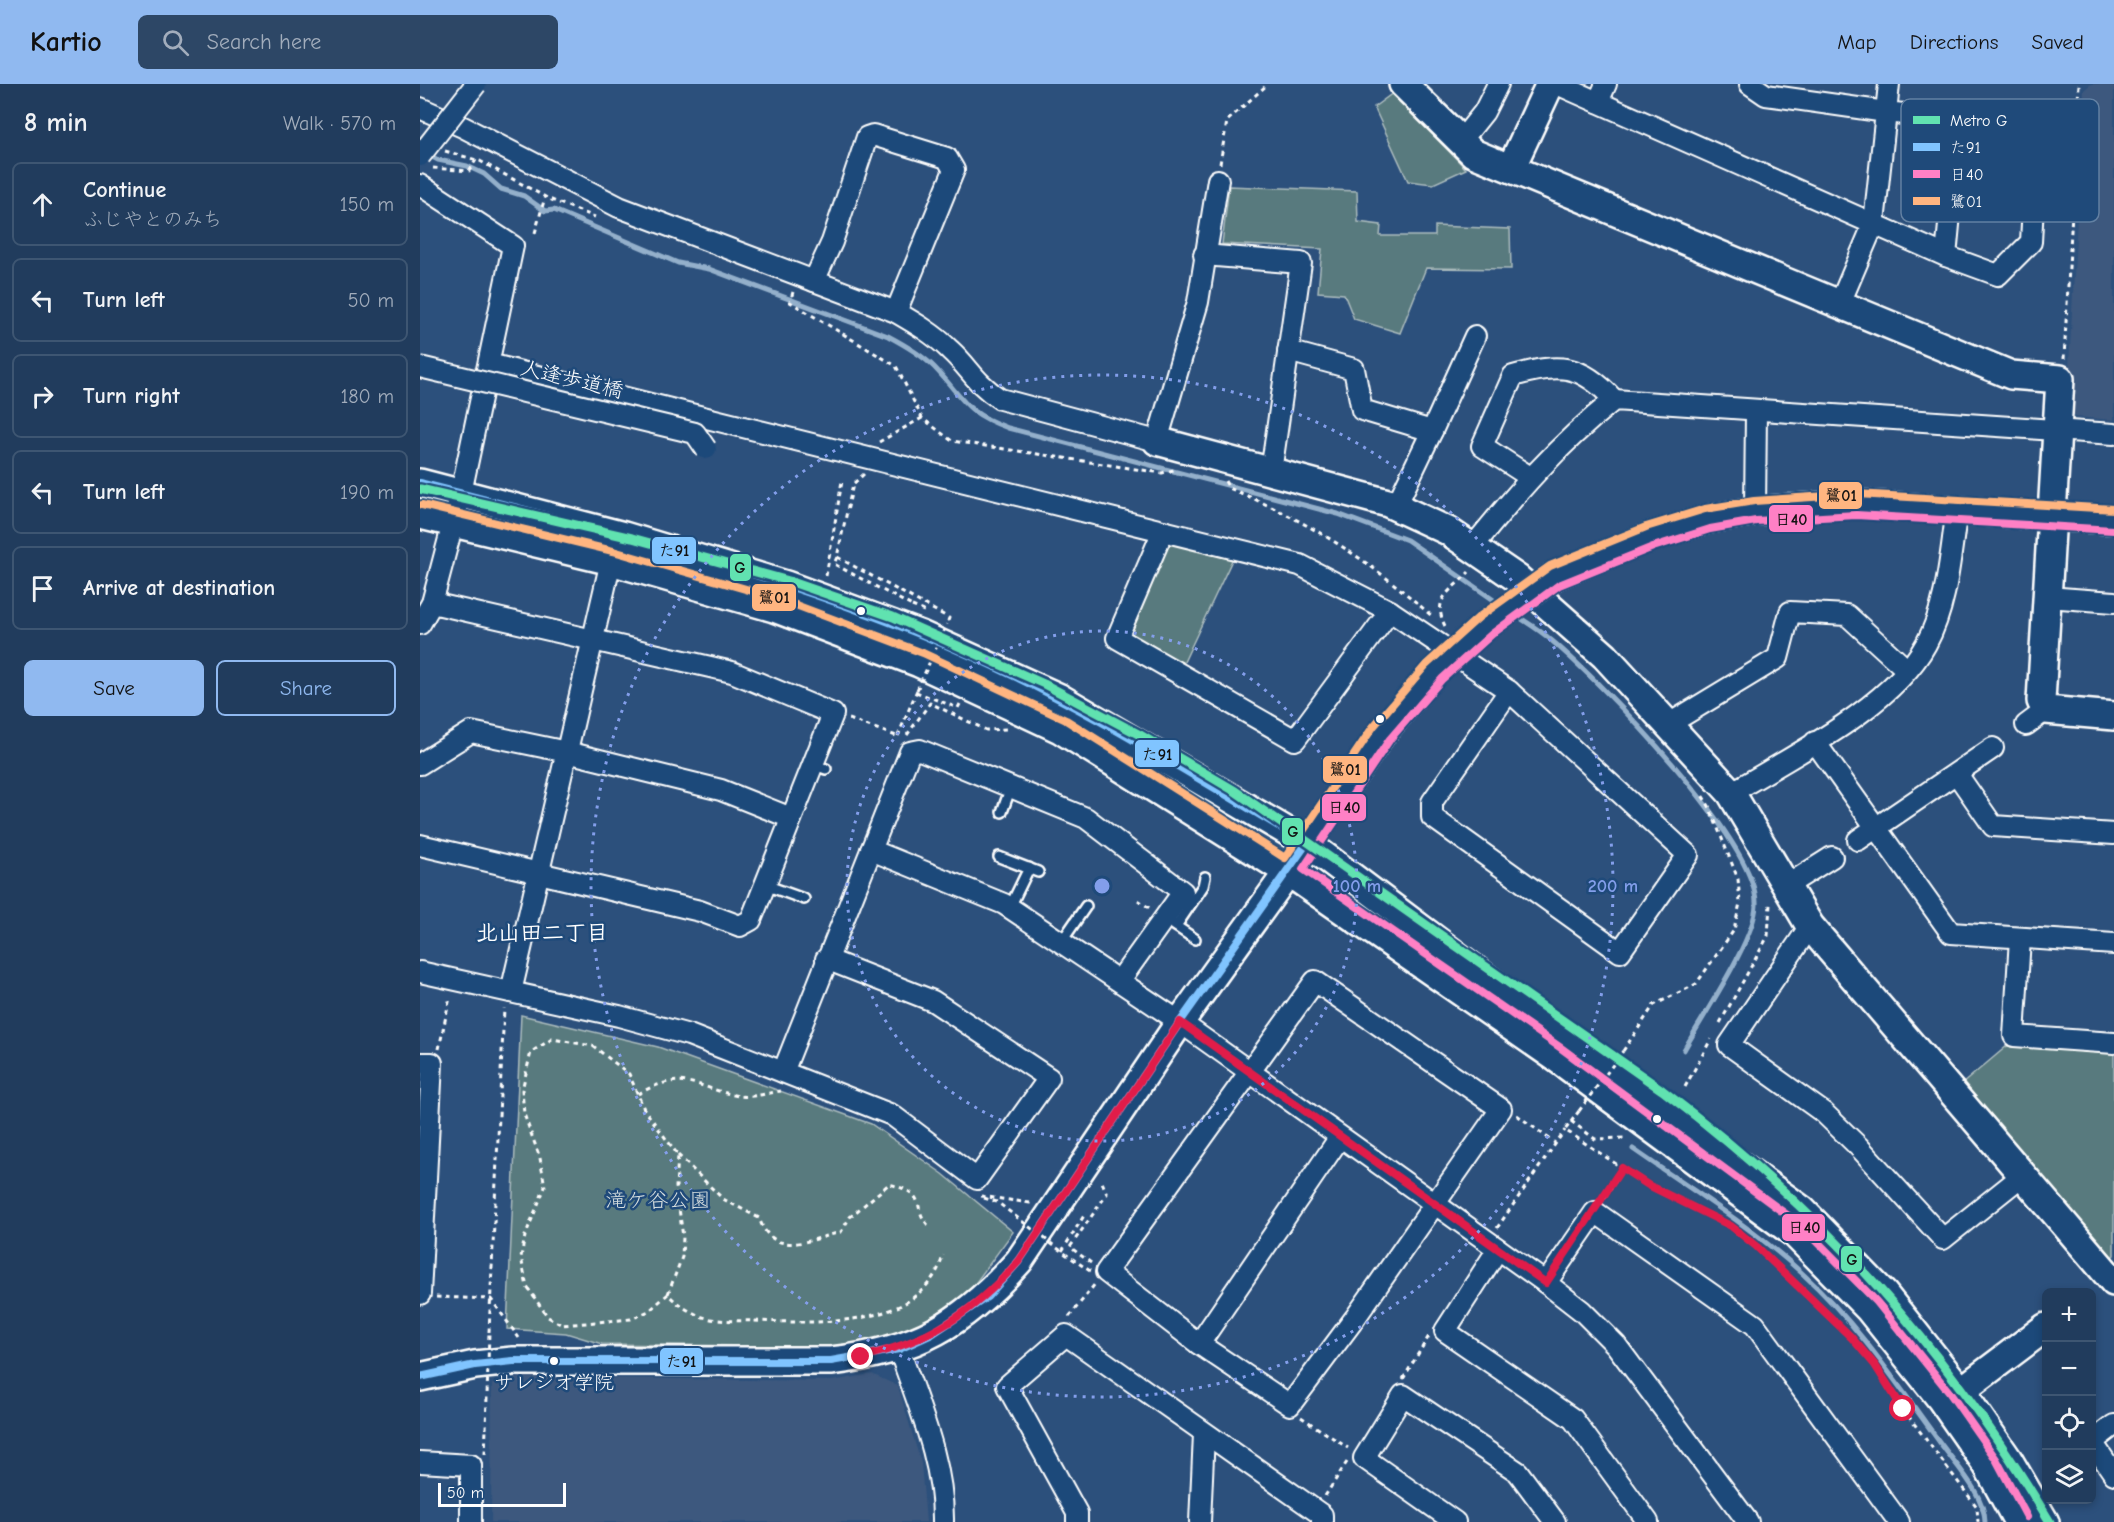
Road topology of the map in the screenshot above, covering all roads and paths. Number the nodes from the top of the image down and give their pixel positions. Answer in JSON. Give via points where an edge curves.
{"nodes":[{"id":1,"x":476,"y":84,"type":"edge"},
{"id":2,"x":1268,"y":84,"type":"edge"},
{"id":3,"x":1403,"y":84,"type":"edge"},
{"id":4,"x":1498,"y":84,"type":"edge"},
{"id":5,"x":1550,"y":84,"type":"edge"},
{"id":6,"x":1557,"y":84,"type":"edge"},
{"id":7,"x":1750,"y":84,"type":"edge"},
{"id":8,"x":1889,"y":84,"type":"edge"},
{"id":9,"x":2079,"y":84,"type":"edge"},
{"id":10,"x":1602,"y":93,"type":"edge"},
{"id":11,"x":2078,"y":99,"type":"edge"},
{"id":12,"x":420,"y":108,"type":"edge"},
{"id":13,"x":1886,"y":112,"type":"junction"},
{"id":14,"x":1901,"y":114,"type":"edge"},
{"id":15,"x":1460,"y":142,"type":"junction"},
{"id":16,"x":476,"y":160,"type":"dead end"},
{"id":17,"x":425,"y":162,"type":"edge"},
{"id":18,"x":1511,"y":168,"type":"junction"},
{"id":19,"x":1218,"y":180,"type":"joint"},
{"id":20,"x":420,"y":185,"type":"edge"},
{"id":21,"x":545,"y":198,"type":"dead end"},
{"id":22,"x":1949,"y":222,"type":"edge"},
{"id":23,"x":2032,"y":222,"type":"edge"},
{"id":24,"x":2072,"y":222,"type":"edge"},
{"id":25,"x":1874,"y":223,"type":"junction"},
{"id":26,"x":535,"y":233,"type":"dead end"},
{"id":27,"x":1204,"y":255,"type":"junction"},
{"id":28,"x":1946,"y":256,"type":"junction"},
{"id":29,"x":814,"y":281,"type":"junction"},
{"id":30,"x":792,"y":294,"type":"dead end"},
{"id":31,"x":1840,"y":303,"type":"junction"},
{"id":32,"x":896,"y":312,"type":"junction"},
{"id":33,"x":1475,"y":336,"type":"dead end"},
{"id":34,"x":1288,"y":351,"type":"junction"},
{"id":35,"x":489,"y":364,"type":"junction"},
{"id":36,"x":420,"y":367,"type":"edge"},
{"id":37,"x":2060,"y":379,"type":"junction"},
{"id":38,"x":1614,"y":400,"type":"junction"},
{"id":39,"x":1756,"y":411,"type":"junction"},
{"id":40,"x":922,"y":418,"type":"junction"},
{"id":41,"x":2057,"y":430,"type":"junction"},
{"id":42,"x":1432,"y":431,"type":"junction"},
{"id":43,"x":2114,"y":434,"type":"edge"},
{"id":44,"x":1157,"y":441,"type":"junction"},
{"id":45,"x":875,"y":444,"type":"dead end"},
{"id":46,"x":706,"y":449,"type":"dead end"},
{"id":47,"x":1181,"y":467,"type":"dead end"},
{"id":48,"x":867,"y":471,"type":"dead end"},
{"id":49,"x":1271,"y":472,"type":"junction"},
{"id":50,"x":1223,"y":477,"type":"dead end"},
{"id":51,"x":1530,"y":477,"type":"junction"},
{"id":52,"x":842,"y":481,"type":"dead end"},
{"id":53,"x":420,"y":483,"type":"edge"},
{"id":54,"x":461,"y":493,"type":"junction"},
{"id":55,"x":1396,"y":506,"type":"junction"},
{"id":56,"x":1957,"y":510,"type":"junction"},
{"id":57,"x":1755,"y":511,"type":"junction"},
{"id":58,"x":420,"y":515,"type":"edge"},
{"id":59,"x":2052,"y":516,"type":"junction"},
{"id":60,"x":2114,"y":520,"type":"edge"},
{"id":61,"x":453,"y":523,"type":"junction"},
{"id":62,"x":1163,"y":531,"type":"junction"},
{"id":63,"x":837,"y":557,"type":"junction"},
{"id":64,"x":611,"y":561,"type":"junction"},
{"id":65,"x":1469,"y":565,"type":"junction"},
{"id":66,"x":826,"y":576,"type":"dead end"},
{"id":67,"x":2047,"y":597,"type":"junction"},
{"id":68,"x":2114,"y":602,"type":"edge"},
{"id":69,"x":432,"y":603,"type":"junction"},
{"id":70,"x":907,"y":610,"type":"dead end"},
{"id":71,"x":1390,"y":611,"type":"junction"},
{"id":72,"x":420,"y":624,"type":"edge"},
{"id":73,"x":593,"y":639,"type":"junction"},
{"id":74,"x":1454,"y":654,"type":"junction"},
{"id":75,"x":1906,"y":669,"type":"junction"},
{"id":76,"x":916,"y":691,"type":"junction"},
{"id":77,"x":1509,"y":691,"type":"junction"},
{"id":78,"x":937,"y":700,"type":"junction"},
{"id":79,"x":935,"y":705,"type":"junction"},
{"id":80,"x":958,"y":708,"type":"dead end"},
{"id":81,"x":833,"y":714,"type":"junction"},
{"id":82,"x":2114,"y":716,"type":"edge"},
{"id":83,"x":1669,"y":724,"type":"junction"},
{"id":84,"x":1010,"y":726,"type":"dead end"},
{"id":85,"x":898,"y":736,"type":"junction"},
{"id":86,"x":1815,"y":742,"type":"junction"},
{"id":87,"x":921,"y":747,"type":"junction"},
{"id":88,"x":1993,"y":748,"type":"dead end"},
{"id":89,"x":567,"y":752,"type":"junction"},
{"id":90,"x":420,"y":764,"type":"edge"},
{"id":91,"x":1957,"y":774,"type":"junction"},
{"id":92,"x":1011,"y":786,"type":"junction"},
{"id":93,"x":1700,"y":788,"type":"dead end"},
{"id":94,"x":1720,"y":804,"type":"junction"},
{"id":95,"x":1002,"y":812,"type":"dead end"},
{"id":96,"x":797,"y":817,"type":"junction"},
{"id":97,"x":1876,"y":828,"type":"junction"},
{"id":98,"x":2114,"y":834,"type":"edge"},
{"id":99,"x":1858,"y":840,"type":"dead end"},
{"id":100,"x":1307,"y":843,"type":"junction"},
{"id":101,"x":420,"y":845,"type":"edge"},
{"id":102,"x":870,"y":850,"type":"junction"},
{"id":103,"x":999,"y":856,"type":"dead end"},
{"id":104,"x":1832,"y":857,"type":"dead end"},
{"id":105,"x":539,"y":872,"type":"junction"},
{"id":106,"x":1288,"y":872,"type":"junction"},
{"id":107,"x":1205,"y":877,"type":"dead end"},
{"id":108,"x":765,"y":885,"type":"junction"},
{"id":109,"x":1778,"y":893,"type":"junction"},
{"id":110,"x":804,"y":899,"type":"dead end"},
{"id":111,"x":1086,"y":906,"type":"dead end"},
{"id":112,"x":1010,"y":907,"type":"junction"},
{"id":113,"x":1170,"y":922,"type":"junction"},
{"id":114,"x":1810,"y":926,"type":"junction"},
{"id":115,"x":2020,"y":938,"type":"junction"},
{"id":116,"x":1195,"y":939,"type":"dead end"},
{"id":117,"x":1062,"y":941,"type":"junction"},
{"id":118,"x":2114,"y":944,"type":"edge"},
{"id":119,"x":826,"y":959,"type":"junction"},
{"id":120,"x":420,"y":972,"type":"edge"},
{"id":121,"x":1120,"y":980,"type":"junction"},
{"id":122,"x":452,"y":992,"type":"dead end"},
{"id":123,"x":508,"y":997,"type":"junction"},
{"id":124,"x":1180,"y":1022,"type":"junction"},
{"id":125,"x":1718,"y":1028,"type":"dead end"},
{"id":126,"x":1712,"y":1037,"type":"dead end"},
{"id":127,"x":2114,"y":1043,"type":"edge"},
{"id":128,"x":426,"y":1063,"type":"edge"},
{"id":129,"x":1248,"y":1072,"type":"junction"},
{"id":130,"x":783,"y":1078,"type":"junction"},
{"id":131,"x":1685,"y":1087,"type":"dead end"},
{"id":132,"x":638,"y":1094,"type":"junction"},
{"id":133,"x":1501,"y":1109,"type":"junction"},
{"id":134,"x":1571,"y":1121,"type":"junction"},
{"id":135,"x":1634,"y":1136,"type":"dead end"},
{"id":136,"x":1341,"y":1137,"type":"junction"},
{"id":137,"x":1556,"y":1143,"type":"dead end"},
{"id":138,"x":678,"y":1155,"type":"junction"},
{"id":139,"x":1622,"y":1168,"type":"junction"},
{"id":140,"x":2023,"y":1175,"type":"junction"},
{"id":141,"x":424,"y":1179,"type":"edge"},
{"id":142,"x":1102,"y":1182,"type":"dead end"},
{"id":143,"x":974,"y":1192,"type":"dead end"},
{"id":144,"x":984,"y":1198,"type":"junction"},
{"id":145,"x":1030,"y":1203,"type":"dead end"},
{"id":146,"x":1434,"y":1203,"type":"junction"},
{"id":147,"x":1595,"y":1212,"type":"junction"},
{"id":148,"x":1085,"y":1214,"type":"dead end"},
{"id":149,"x":931,"y":1228,"type":"dead end"},
{"id":150,"x":1057,"y":1248,"type":"dead end"},
{"id":151,"x":1498,"y":1249,"type":"junction"},
{"id":152,"x":1062,"y":1251,"type":"dead end"},
{"id":153,"x":943,"y":1255,"type":"dead end"},
{"id":154,"x":1103,"y":1275,"type":"junction"},
{"id":155,"x":2108,"y":1282,"type":"edge"},
{"id":156,"x":1546,"y":1283,"type":"junction"},
{"id":157,"x":420,"y":1294,"type":"edge"},
{"id":158,"x":668,"y":1294,"type":"junction"},
{"id":159,"x":491,"y":1299,"type":"junction"},
{"id":160,"x":2042,"y":1330,"type":"edge"},
{"id":161,"x":1445,"y":1331,"type":"junction"},
{"id":162,"x":1066,"y":1335,"type":"junction"},
{"id":163,"x":519,"y":1338,"type":"dead end"},
{"id":164,"x":1199,"y":1344,"type":"junction"},
{"id":165,"x":899,"y":1349,"type":"junction"},
{"id":166,"x":420,"y":1377,"type":"edge"},
{"id":167,"x":1961,"y":1391,"type":"junction"},
{"id":168,"x":1403,"y":1395,"type":"junction"},
{"id":169,"x":1290,"y":1405,"type":"junction"},
{"id":170,"x":2114,"y":1425,"type":"edge"},
{"id":171,"x":486,"y":1429,"type":"dead end"},
{"id":172,"x":1204,"y":1434,"type":"junction"},
{"id":173,"x":2096,"y":1438,"type":"edge"},
{"id":174,"x":2096,"y":1449,"type":"edge"},
{"id":175,"x":1364,"y":1458,"type":"junction"},
{"id":176,"x":420,"y":1462,"type":"edge"},
{"id":177,"x":2114,"y":1474,"type":"edge"},
{"id":178,"x":471,"y":1522,"type":"edge"},
{"id":179,"x":943,"y":1522,"type":"edge"},
{"id":180,"x":1077,"y":1522,"type":"edge"},
{"id":181,"x":1200,"y":1522,"type":"edge"},
{"id":182,"x":1322,"y":1522,"type":"edge"},
{"id":183,"x":1455,"y":1522,"type":"edge"},
{"id":184,"x":1555,"y":1522,"type":"edge"},
{"id":185,"x":1648,"y":1522,"type":"edge"},
{"id":186,"x":1748,"y":1522,"type":"edge"},
{"id":187,"x":1899,"y":1522,"type":"edge"},
{"id":188,"x":1978,"y":1522,"type":"edge"},
{"id":189,"x":2018,"y":1522,"type":"edge"},
{"id":190,"x":2045,"y":1522,"type":"edge"}],
"edges":[{"from":1,"to":17,"type":"street","bridge":true},
{"from":2,"to":19,"type":"path","via":[[1227,122]]},
{"from":3,"to":15,"type":"street"},
{"from":4,"to":15,"type":"street","via":[[1484,112]]},
{"from":5,"to":18,"type":"street"},
{"from":6,"to":10,"type":"street"},
{"from":7,"to":13,"type":"street","via":[[1766,95]]},
{"from":8,"to":13,"type":"street"},
{"from":9,"to":11,"type":"path"},
{"from":10,"to":25,"type":"street"},
{"from":12,"to":29,"type":"street","via":[[619,207]]},
{"from":13,"to":14,"type":"street"},
{"from":13,"to":25,"type":"street"},
{"from":15,"to":18,"type":"street","via":[[1473,153]]},
{"from":16,"to":17,"type":"path","via":[[469,171]]},
{"from":18,"to":31,"type":"street"},
{"from":19,"to":27,"type":"street"},
{"from":20,"to":35,"type":"street","via":[[513,246]]},
{"from":21,"to":26,"type":"path"},
{"from":22,"to":28,"type":"street"},
{"from":23,"to":28,"type":"street","via":[[2031,242],[1998,275]]},
{"from":24,"to":37,"type":"path"},
{"from":25,"to":28,"type":"street"},
{"from":25,"to":31,"type":"street"},
{"from":27,"to":34,"type":"street","via":[[1301,263]]},
{"from":27,"to":44,"type":"street","via":[[1198,302]]},
{"from":29,"to":32,"type":"street"},
{"from":29,"to":32,"type":"street","via":[[832,242],[867,137],[873,135],[947,158],[954,170]]},
{"from":30,"to":40,"type":"path","via":[[790,302],[896,366]]},
{"from":31,"to":37,"type":"street","via":[[2011,375]]},
{"from":32,"to":44,"type":"street","via":[[943,343],[980,386],[999,399]]},
{"from":33,"to":42,"type":"street"},
{"from":34,"to":42,"type":"street","via":[[1354,369],[1362,410]]},
{"from":34,"to":49,"type":"street"},
{"from":35,"to":54,"type":"street"},
{"from":35,"to":62,"type":"street"},
{"from":36,"to":46,"type":"street","name":"人逢歩道橋","bridge":true,"via":[[695,433]]},
{"from":37,"to":41,"type":"street"},
{"from":38,"to":39,"type":"street"},
{"from":38,"to":51,"type":"street","via":[[1581,426]]},
{"from":38,"to":51,"type":"street","via":[[1597,381],[1571,369],[1547,366],[1513,376],[1482,446]]},
{"from":39,"to":41,"type":"street"},
{"from":39,"to":57,"type":"street"},
{"from":40,"to":45,"type":"path"},
{"from":40,"to":47,"type":"path","via":[[952,441],[1162,473]]},
{"from":41,"to":43,"type":"street"},
{"from":41,"to":59,"type":"street"},
{"from":42,"to":55,"type":"street"},
{"from":44,"to":49,"type":"street"},
{"from":48,"to":63,"type":"path","via":[[853,484]]},
{"from":49,"to":55,"type":"street"},
{"from":50,"to":65,"type":"path","via":[[1229,488],[1326,534],[1388,577],[1446,628],[1440,616],[1444,593],[1460,582]]},
{"from":51,"to":65,"type":"street"},
{"from":52,"to":66,"type":"path"},
{"from":53,"to":54,"type":"street"},
{"from":54,"to":61,"type":"street"},
{"from":54,"to":100,"type":"street","via":[[624,536],[786,585],[921,634],[1058,697]]},
{"from":55,"to":65,"type":"street","via":[[1448,531]]},
{"from":56,"to":57,"type":"street","via":[[1856,504]]},
{"from":56,"to":59,"type":"street"},
{"from":56,"to":75,"type":"street","via":[[1938,616],[1926,645]]},
{"from":57,"to":74,"type":"street","bridge":true,"via":[[1708,519],[1650,537],[1554,576],[1485,626]]},
{"from":58,"to":61,"type":"street"},
{"from":59,"to":60,"type":"street"},
{"from":59,"to":67,"type":"street"},
{"from":61,"to":64,"type":"street"},
{"from":61,"to":69,"type":"street"},
{"from":62,"to":71,"type":"street","via":[[1300,565]]},
{"from":62,"to":71,"type":"street","via":[[1117,638],[1295,740]]},
{"from":63,"to":70,"type":"path","via":[[834,564],[912,606]]},
{"from":63,"to":76,"type":"path","bridge":true,"via":[[949,618]]},
{"from":64,"to":73,"type":"street"},
{"from":64,"to":106,"type":"street","via":[[774,609],[919,663],[1060,729]]},
{"from":65,"to":83,"type":"street","via":[[1518,579],[1605,656]]},
{"from":67,"to":68,"type":"street"},
{"from":67,"to":82,"type":"street","via":[[2041,701],[2036,717]]},
{"from":69,"to":72,"type":"street"},
{"from":69,"to":73,"type":"street"},
{"from":71,"to":74,"type":"street"},
{"from":73,"to":81,"type":"street","via":[[732,672]]},
{"from":73,"to":89,"type":"street"},
{"from":74,"to":77,"type":"street"},
{"from":74,"to":100,"type":"street","via":[[1382,733]]},
{"from":75,"to":83,"type":"street","via":[[1847,615],[1790,612],[1778,658]]},
{"from":75,"to":86,"type":"street","via":[[1887,693]]},
{"from":76,"to":78,"type":"path"},
{"from":76,"to":85,"type":"path"},
{"from":77,"to":77,"type":"street","via":[[1432,802],[1432,817],[1620,952],[1688,855]]},
{"from":78,"to":79,"type":"path"},
{"from":78,"to":80,"type":"path"},
{"from":79,"to":84,"type":"path","via":[[986,730]]},
{"from":79,"to":87,"type":"path","via":[[930,703]]},
{"from":81,"to":85,"type":"path"},
{"from":81,"to":96,"type":"street","via":[[819,767]]},
{"from":83,"to":94,"type":"street"},
{"from":85,"to":87,"type":"path"},
{"from":86,"to":94,"type":"street"},
{"from":86,"to":97,"type":"street"},
{"from":87,"to":92,"type":"street","via":[[971,765]]},
{"from":87,"to":102,"type":"street","via":[[910,753]]},
{"from":88,"to":91,"type":"street"},
{"from":89,"to":90,"type":"street","via":[[471,732]]},
{"from":89,"to":96,"type":"street","via":[[721,790]]},
{"from":89,"to":105,"type":"street"},
{"from":91,"to":97,"type":"street"},
{"from":91,"to":98,"type":"street","via":[[1993,826]]},
{"from":92,"to":95,"type":"lane"},
{"from":92,"to":113,"type":"street","via":[[1086,818],[1184,892]]},
{"from":93,"to":94,"type":"path"},
{"from":94,"to":109,"type":"street"},
{"from":94,"to":134,"type":"path","bridge":true,"via":[[1716,823],[1738,879],[1740,903],[1734,930],[1696,984],[1654,1005]]},
{"from":96,"to":108,"type":"street"},
{"from":97,"to":99,"type":"street"},
{"from":97,"to":115,"type":"street","via":[[1951,933]]},
{"from":100,"to":106,"type":"street"},
{"from":100,"to":167,"type":"street","via":[[1802,1210],[1884,1294]]},
{"from":101,"to":105,"type":"street"},
{"from":102,"to":112,"type":"street"},
{"from":102,"to":119,"type":"street"},
{"from":103,"to":112,"type":"lane","via":[[1034,870]]},
{"from":104,"to":109,"type":"street"},
{"from":105,"to":108,"type":"street","via":[[700,911],[740,926],[751,920]]},
{"from":105,"to":123,"type":"street"},
{"from":106,"to":124,"type":"street"},
{"from":106,"to":189,"type":"street","via":[[1554,1057],[1795,1234],[1869,1309],[1941,1399],[1987,1465]]},
{"from":107,"to":113,"type":"lane","via":[[1203,886]]},
{"from":108,"to":110,"type":"lane"},
{"from":109,"to":114,"type":"street"},
{"from":109,"to":125,"type":"path","via":[[1771,909],[1768,936]]},
{"from":111,"to":117,"type":"lane"},
{"from":112,"to":117,"type":"street"},
{"from":113,"to":116,"type":"lane"},
{"from":113,"to":121,"type":"street"},
{"from":114,"to":140,"type":"street"},
{"from":114,"to":140,"type":"street","via":[[1729,1045],[1824,1113],[1943,1239]]},
{"from":115,"to":118,"type":"street"},
{"from":115,"to":127,"type":"street","via":[[2014,1036]]},
{"from":117,"to":121,"type":"street"},
{"from":119,"to":130,"type":"street"},
{"from":119,"to":130,"type":"street","via":[[933,1001],[1049,1078],[977,1179],[892,1115]]},
{"from":120,"to":123,"type":"street"},
{"from":121,"to":124,"type":"street"},
{"from":122,"to":128,"type":"path","via":[[438,1057]]},
{"from":123,"to":130,"type":"street","via":[[619,1016],[689,1035]]},
{"from":123,"to":159,"type":"path"},
{"from":124,"to":129,"type":"street"},
{"from":124,"to":165,"type":"street","via":[[1019,1261],[987,1297],[932,1334]]},
{"from":126,"to":131,"type":"path"},
{"from":128,"to":141,"type":"street"},
{"from":129,"to":133,"type":"street","via":[[1315,981]]},
{"from":129,"to":136,"type":"street"},
{"from":129,"to":154,"type":"street"},
{"from":130,"to":132,"type":"path","via":[[781,1091],[740,1096],[684,1080],[656,1084]]},
{"from":132,"to":138,"type":"path","via":[[644,1109]]},
{"from":132,"to":158,"type":"path","via":[[629,1074],[593,1046],[552,1039],[531,1052],[522,1090],[524,1114],[540,1158],[545,1187],[525,1236],[522,1273],[536,1303],[562,1325],[631,1319],[649,1311]]},
{"from":133,"to":137,"type":"path","via":[[1512,1112]]},
{"from":133,"to":146,"type":"street"},
{"from":134,"to":135,"type":"path","via":[[1595,1139]]},
{"from":134,"to":139,"type":"path","via":[[1565,1130]]},
{"from":136,"to":146,"type":"street"},
{"from":136,"to":164,"type":"street"},
{"from":138,"to":149,"type":"path","via":[[723,1199],[759,1218],[772,1240],[788,1244],[841,1232],[850,1217],[890,1185],[916,1195]]},
{"from":138,"to":158,"type":"path","via":[[676,1187],[682,1257]]},
{"from":139,"to":147,"type":"path"},
{"from":139,"to":188,"type":"path","via":[[1731,1226],[1851,1337],[1977,1507]]},
{"from":140,"to":155,"type":"street"},
{"from":141,"to":157,"type":"street"},
{"from":142,"to":154,"type":"path","via":[[1107,1194],[1070,1246]]},
{"from":143,"to":144,"type":"path"},
{"from":144,"to":145,"type":"path"},
{"from":144,"to":150,"type":"path","bridge":true,"via":[[997,1202]]},
{"from":146,"to":151,"type":"street"},
{"from":146,"to":169,"type":"street"},
{"from":147,"to":156,"type":"street"},
{"from":147,"to":187,"type":"street","via":[[1755,1325]]},
{"from":148,"to":152,"type":"path"},
{"from":151,"to":156,"type":"street"},
{"from":151,"to":161,"type":"street"},
{"from":153,"to":158,"type":"path","via":[[933,1279],[907,1301],[896,1308],[850,1319],[790,1322],[706,1318]]},
{"from":154,"to":162,"type":"path","via":[[1066,1321]]},
{"from":154,"to":164,"type":"street"},
{"from":156,"to":186,"type":"street","via":[[1616,1345]]},
{"from":157,"to":159,"type":"path"},
{"from":159,"to":163,"type":"path"},
{"from":159,"to":171,"type":"path","bridge":true},
{"from":160,"to":167,"type":"street"},
{"from":161,"to":168,"type":"path","via":[[1428,1336],[1402,1379]]},
{"from":161,"to":185,"type":"street","via":[[1573,1419]]},
{"from":162,"to":172,"type":"street"},
{"from":162,"to":180,"type":"street","via":[[1007,1386],[1077,1513]]},
{"from":164,"to":169,"type":"street"},
{"from":165,"to":166,"type":"street","via":[[831,1360],[513,1361]]},
{"from":165,"to":179,"type":"street","via":[[939,1470]]},
{"from":167,"to":190,"type":"street"},
{"from":168,"to":175,"type":"street"},
{"from":168,"to":184,"type":"street","via":[[1518,1472]]},
{"from":169,"to":175,"type":"path","via":[[1300,1416]]},
{"from":170,"to":173,"type":"street"},
{"from":172,"to":181,"type":"street"},
{"from":172,"to":182,"type":"street","via":[[1234,1449],[1322,1515]]},
{"from":174,"to":177,"type":"street"},
{"from":175,"to":183,"type":"street"},
{"from":176,"to":178,"type":"street","via":[[471,1465]]}]}
